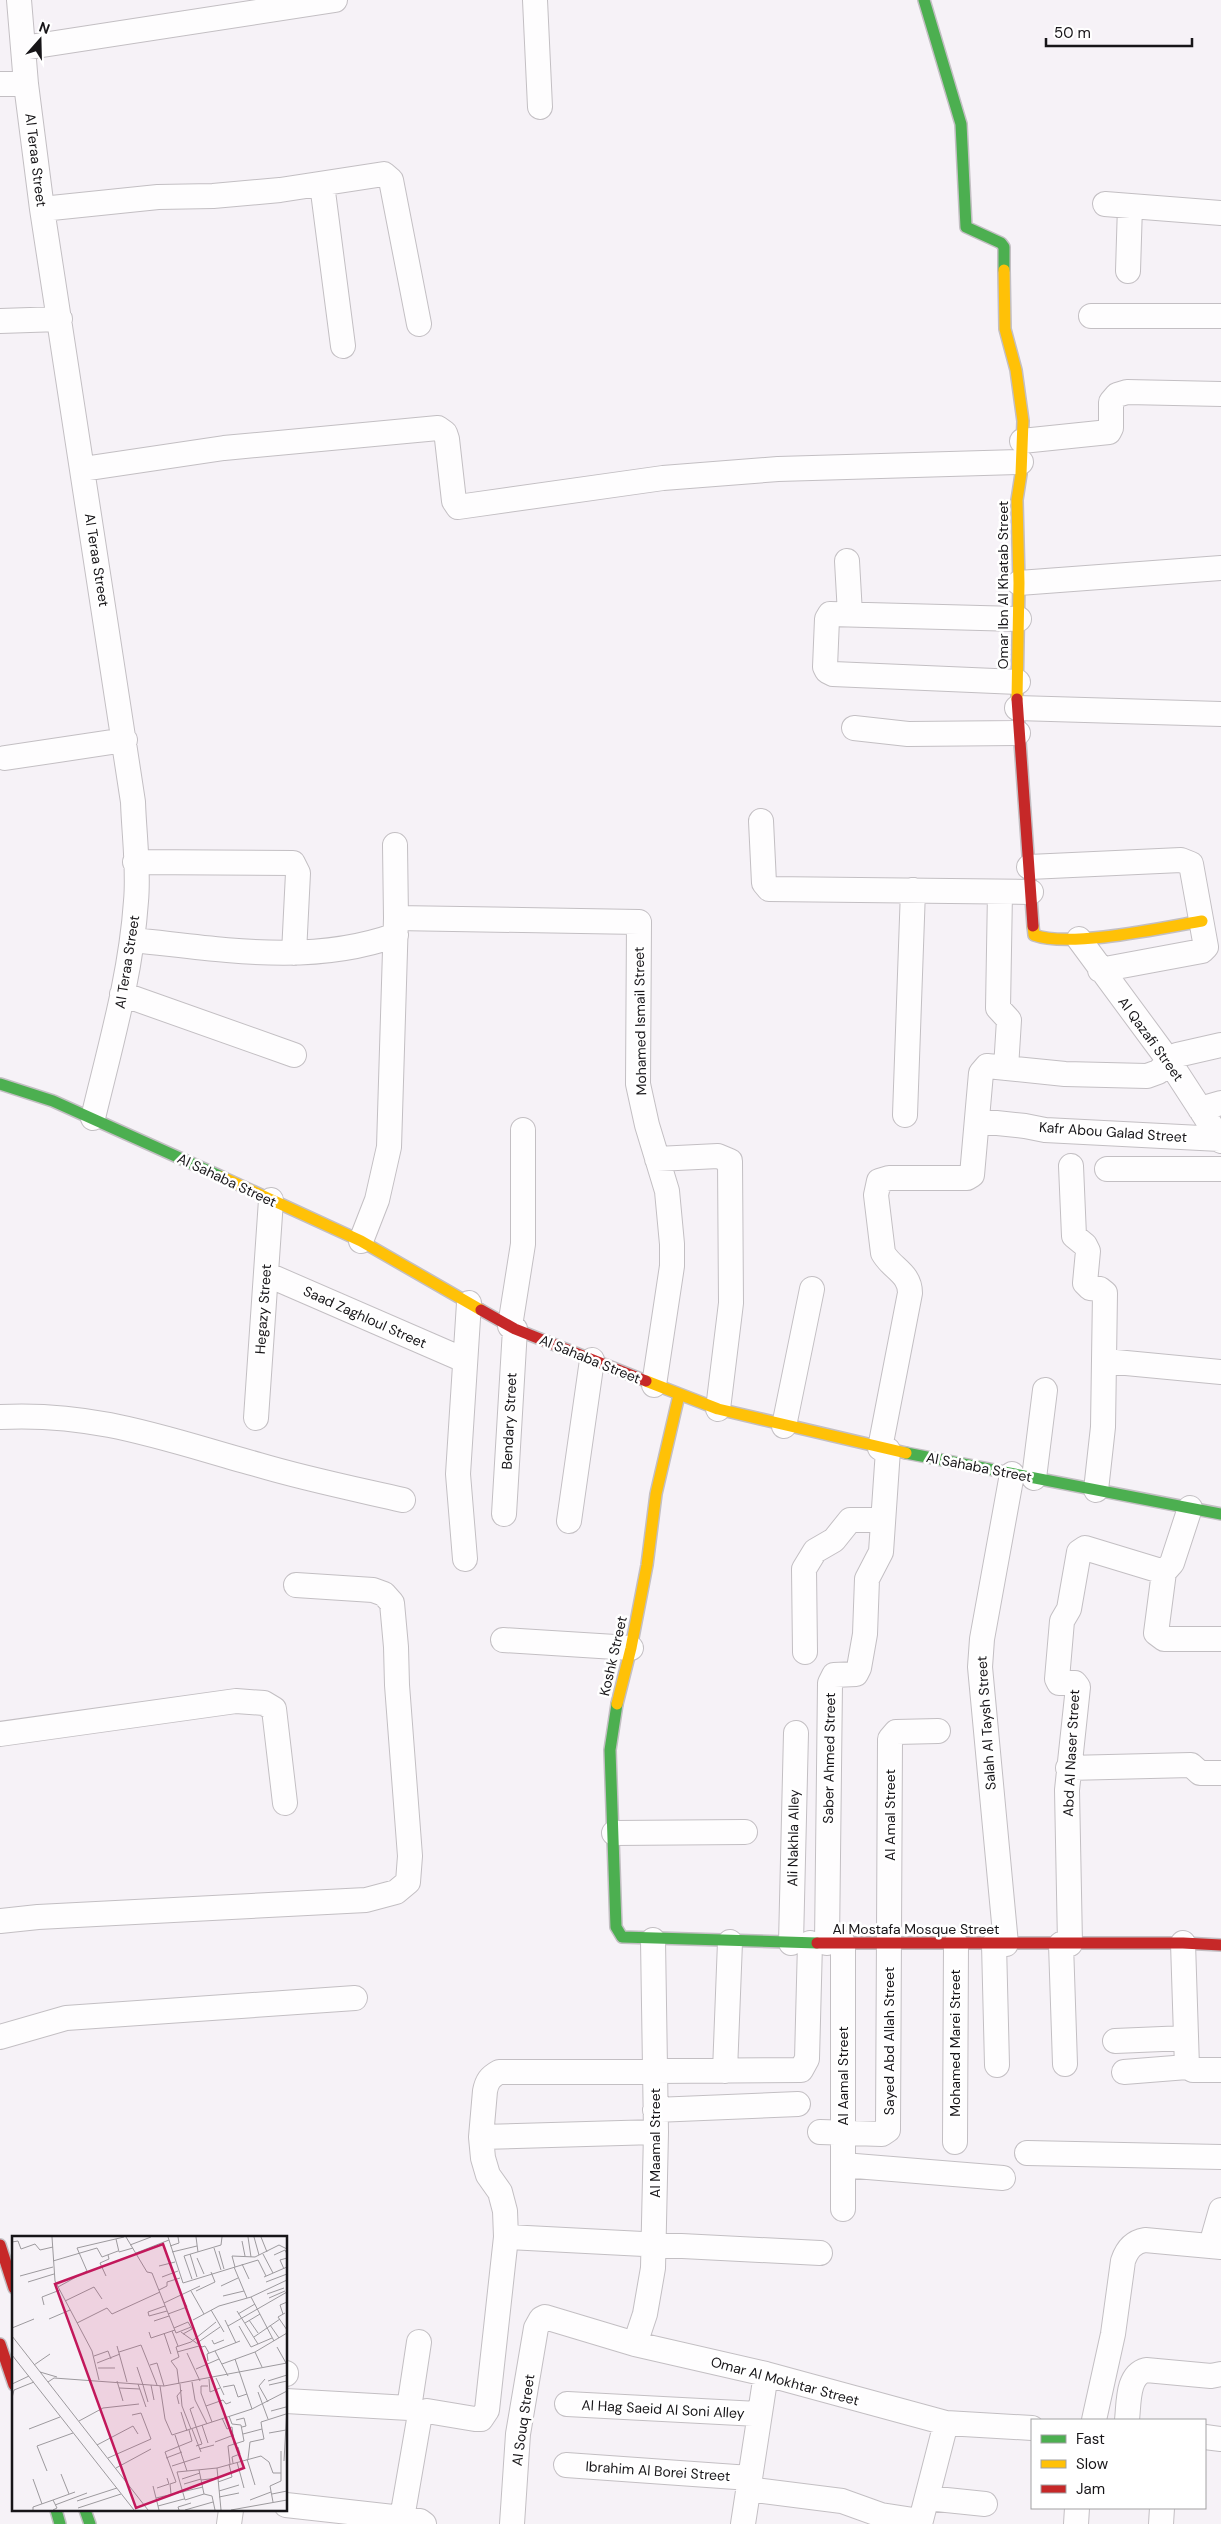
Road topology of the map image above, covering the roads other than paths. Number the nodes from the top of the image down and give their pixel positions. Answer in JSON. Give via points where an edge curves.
{"nodes":[{"id":1,"x":20,"y":0,"type":"edge"},
{"id":2,"x":335,"y":0,"type":"edge"},
{"id":3,"x":535,"y":0,"type":"edge"},
{"id":4,"x":924,"y":0,"type":"edge"},
{"id":5,"x":23,"y":48,"type":"junction"},
{"id":6,"x":0,"y":84,"type":"edge"},
{"id":7,"x":26,"y":84,"type":"junction"},
{"id":8,"x":540,"y":108,"type":"dead end"},
{"id":9,"x":322,"y":184,"type":"junction"},
{"id":10,"x":1105,"y":204,"type":"dead end"},
{"id":11,"x":1130,"y":206,"type":"junction"},
{"id":12,"x":42,"y":209,"type":"junction"},
{"id":13,"x":1221,"y":213,"type":"edge"},
{"id":14,"x":1128,"y":271,"type":"dead end"},
{"id":15,"x":1091,"y":316,"type":"dead end"},
{"id":16,"x":1221,"y":316,"type":"edge"},
{"id":17,"x":60,"y":319,"type":"junction"},
{"id":18,"x":0,"y":321,"type":"edge"},
{"id":19,"x":419,"y":324,"type":"dead end"},
{"id":20,"x":343,"y":346,"type":"dead end"},
{"id":21,"x":1221,"y":394,"type":"edge"},
{"id":22,"x":1022,"y":452,"type":"junction"},
{"id":23,"x":84,"y":469,"type":"junction"},
{"id":24,"x":847,"y":561,"type":"dead end"},
{"id":25,"x":1221,"y":569,"type":"edge"},
{"id":26,"x":1019,"y":583,"type":"junction"},
{"id":27,"x":850,"y":614,"type":"junction"},
{"id":28,"x":1018,"y":619,"type":"junction"},
{"id":29,"x":1018,"y":682,"type":"junction"},
{"id":30,"x":1017,"y":708,"type":"junction"},
{"id":31,"x":1221,"y":714,"type":"edge"},
{"id":32,"x":854,"y":728,"type":"dead end"},
{"id":33,"x":1018,"y":733,"type":"junction"},
{"id":34,"x":125,"y":740,"type":"junction"},
{"id":35,"x":5,"y":758,"type":"dead end"},
{"id":36,"x":761,"y":821,"type":"dead end"},
{"id":37,"x":395,"y":845,"type":"dead end"},
{"id":38,"x":135,"y":862,"type":"junction"},
{"id":39,"x":1029,"y":867,"type":"junction"},
{"id":40,"x":913,"y":890,"type":"junction"},
{"id":41,"x":1000,"y":892,"type":"junction"},
{"id":42,"x":1031,"y":892,"type":"junction"},
{"id":43,"x":1202,"y":921,"type":"junction"},
{"id":44,"x":396,"y":926,"type":"junction"},
{"id":45,"x":1079,"y":939,"type":"junction"},
{"id":46,"x":132,"y":940,"type":"junction"},
{"id":47,"x":294,"y":953,"type":"junction"},
{"id":48,"x":1100,"y":970,"type":"junction"},
{"id":49,"x":122,"y":994,"type":"junction"},
{"id":50,"x":1221,"y":1045,"type":"edge"},
{"id":51,"x":294,"y":1055,"type":"dead end"},
{"id":52,"x":1169,"y":1061,"type":"junction"},
{"id":53,"x":1006,"y":1068,"type":"junction"},
{"id":54,"x":0,"y":1084,"type":"edge"},
{"id":55,"x":1210,"y":1106,"type":"edge"},
{"id":56,"x":905,"y":1115,"type":"dead end"},
{"id":57,"x":93,"y":1118,"type":"junction"},
{"id":58,"x":978,"y":1121,"type":"junction"},
{"id":59,"x":524,"y":1130,"type":"dead end"},
{"id":60,"x":1220,"y":1140,"type":"edge"},
{"id":61,"x":657,"y":1159,"type":"junction"},
{"id":62,"x":1071,"y":1166,"type":"dead end"},
{"id":63,"x":1107,"y":1169,"type":"dead end"},
{"id":64,"x":1221,"y":1169,"type":"edge"},
{"id":65,"x":270,"y":1200,"type":"junction"},
{"id":66,"x":360,"y":1241,"type":"junction"},
{"id":67,"x":266,"y":1274,"type":"junction"},
{"id":68,"x":812,"y":1289,"type":"dead end"},
{"id":69,"x":469,"y":1303,"type":"junction"},
{"id":70,"x":512,"y":1327,"type":"junction"},
{"id":71,"x":464,"y":1360,"type":"junction"},
{"id":72,"x":592,"y":1360,"type":"junction"},
{"id":73,"x":1105,"y":1361,"type":"junction"},
{"id":74,"x":1221,"y":1372,"type":"edge"},
{"id":75,"x":654,"y":1385,"type":"junction"},
{"id":76,"x":1044,"y":1390,"type":"dead end"},
{"id":77,"x":679,"y":1394,"type":"junction"},
{"id":78,"x":718,"y":1409,"type":"junction"},
{"id":79,"x":0,"y":1417,"type":"edge"},
{"id":80,"x":256,"y":1418,"type":"dead end"},
{"id":81,"x":784,"y":1426,"type":"junction"},
{"id":82,"x":884,"y":1449,"type":"junction"},
{"id":83,"x":1023,"y":1476,"type":"junction"},
{"id":84,"x":1096,"y":1490,"type":"junction"},
{"id":85,"x":403,"y":1500,"type":"dead end"},
{"id":86,"x":1190,"y":1508,"type":"junction"},
{"id":87,"x":504,"y":1514,"type":"dead end"},
{"id":88,"x":1221,"y":1514,"type":"edge"},
{"id":89,"x":883,"y":1520,"type":"junction"},
{"id":90,"x":569,"y":1521,"type":"dead end"},
{"id":91,"x":465,"y":1559,"type":"dead end"},
{"id":92,"x":1164,"y":1572,"type":"junction"},
{"id":93,"x":296,"y":1585,"type":"dead end"},
{"id":94,"x":1221,"y":1639,"type":"edge"},
{"id":95,"x":503,"y":1640,"type":"dead end"},
{"id":96,"x":631,"y":1648,"type":"junction"},
{"id":97,"x":805,"y":1652,"type":"dead end"},
{"id":98,"x":938,"y":1731,"type":"dead end"},
{"id":99,"x":796,"y":1733,"type":"dead end"},
{"id":100,"x":0,"y":1734,"type":"edge"},
{"id":101,"x":1068,"y":1768,"type":"junction"},
{"id":102,"x":1221,"y":1773,"type":"edge"},
{"id":103,"x":285,"y":1803,"type":"dead end"},
{"id":104,"x":745,"y":1832,"type":"dead end"},
{"id":105,"x":614,"y":1833,"type":"junction"},
{"id":106,"x":0,"y":1921,"type":"edge"},
{"id":107,"x":616,"y":1927,"type":"joint"},
{"id":108,"x":653,"y":1940,"type":"junction"},
{"id":109,"x":730,"y":1942,"type":"junction"},
{"id":110,"x":818,"y":1943,"type":"junction"},
{"id":111,"x":889,"y":1943,"type":"junction"},
{"id":112,"x":1183,"y":1943,"type":"junction"},
{"id":113,"x":956,"y":1944,"type":"junction"},
{"id":114,"x":1000,"y":1944,"type":"junction"},
{"id":115,"x":1065,"y":1944,"type":"junction"},
{"id":116,"x":1221,"y":1945,"type":"edge"},
{"id":117,"x":355,"y":1998,"type":"dead end"},
{"id":118,"x":0,"y":2037,"type":"edge"},
{"id":119,"x":1186,"y":2038,"type":"junction"},
{"id":120,"x":1115,"y":2041,"type":"dead end"},
{"id":121,"x":1065,"y":2064,"type":"dead end"},
{"id":122,"x":997,"y":2065,"type":"dead end"},
{"id":123,"x":1188,"y":2066,"type":"junction"},
{"id":124,"x":1221,"y":2070,"type":"edge"},
{"id":125,"x":725,"y":2071,"type":"junction"},
{"id":126,"x":655,"y":2072,"type":"junction"},
{"id":127,"x":1124,"y":2072,"type":"dead end"},
{"id":128,"x":798,"y":2104,"type":"dead end"},
{"id":129,"x":655,"y":2121,"type":"junction"},
{"id":130,"x":832,"y":2133,"type":"junction"},
{"id":131,"x":481,"y":2137,"type":"junction"},
{"id":132,"x":955,"y":2142,"type":"dead end"},
{"id":133,"x":1027,"y":2153,"type":"dead end"},
{"id":134,"x":1221,"y":2157,"type":"edge"},
{"id":135,"x":843,"y":2165,"type":"junction"},
{"id":136,"x":1003,"y":2178,"type":"dead end"},
{"id":137,"x":843,"y":2209,"type":"dead end"},
{"id":138,"x":1221,"y":2210,"type":"edge"},
{"id":139,"x":506,"y":2237,"type":"junction"},
{"id":140,"x":654,"y":2244,"type":"junction"},
{"id":141,"x":0,"y":2245,"type":"edge"},
{"id":142,"x":1216,"y":2246,"type":"edge"},
{"id":143,"x":820,"y":2253,"type":"dead end"},
{"id":144,"x":12,"y":2282,"type":"edge"},
{"id":145,"x":541,"y":2319,"type":"joint"},
{"id":146,"x":419,"y":2342,"type":"dead end"},
{"id":147,"x":0,"y":2344,"type":"edge"},
{"id":148,"x":635,"y":2344,"type":"junction"},
{"id":149,"x":766,"y":2374,"type":"junction"},
{"id":150,"x":1221,"y":2374,"type":"edge"},
{"id":151,"x":12,"y":2379,"type":"edge"},
{"id":152,"x":288,"y":2401,"type":"edge"},
{"id":153,"x":567,"y":2404,"type":"dead end"},
{"id":154,"x":758,"y":2414,"type":"junction"},
{"id":155,"x":1094,"y":2419,"type":"edge"},
{"id":156,"x":1127,"y":2419,"type":"edge"},
{"id":157,"x":946,"y":2423,"type":"junction"},
{"id":158,"x":1031,"y":2428,"type":"edge"},
{"id":159,"x":1206,"y":2437,"type":"edge"},
{"id":160,"x":1221,"y":2439,"type":"edge"},
{"id":161,"x":566,"y":2465,"type":"dead end"},
{"id":162,"x":749,"y":2483,"type":"junction"},
{"id":163,"x":926,"y":2498,"type":"junction"},
{"id":164,"x":985,"y":2504,"type":"dead end"},
{"id":165,"x":288,"y":2505,"type":"edge"},
{"id":166,"x":1077,"y":2509,"type":"edge"},
{"id":167,"x":1162,"y":2509,"type":"edge"},
{"id":168,"x":86,"y":2512,"type":"edge"},
{"id":169,"x":413,"y":2521,"type":"edge"},
{"id":170,"x":920,"y":2523,"type":"edge"},
{"id":171,"x":90,"y":2524,"type":"edge"},
{"id":172,"x":512,"y":2524,"type":"edge"},
{"id":173,"x":743,"y":2524,"type":"edge"},
{"id":174,"x":1076,"y":2524,"type":"edge"},
{"id":175,"x":1161,"y":2524,"type":"edge"}],
"edges":[{"from":1,"to":5,"type":"street","name":"Al Teraa Street"},
{"from":2,"to":5,"type":"street"},
{"from":3,"to":8,"type":"street"},
{"from":4,"to":22,"type":"street","name":"Omar Ibn Al Khatab Street","via":[[961,124],[966,227],[998,239],[1004,247],[1005,329],[1020,391]]},
{"from":5,"to":7,"type":"street","name":"Al Teraa Street"},
{"from":6,"to":7,"type":"street"},
{"from":7,"to":12,"type":"street","name":"Al Teraa Street"},
{"from":9,"to":12,"type":"street","via":[[240,194],[158,197]]},
{"from":9,"to":19,"type":"street","via":[[384,174],[391,180]]},
{"from":9,"to":20,"type":"street"},
{"from":10,"to":11,"type":"street"},
{"from":11,"to":13,"type":"street"},
{"from":11,"to":14,"type":"street"},
{"from":12,"to":17,"type":"street","name":"Al Teraa Street"},
{"from":15,"to":16,"type":"street"},
{"from":17,"to":18,"type":"street"},
{"from":17,"to":23,"type":"street","name":"Al Teraa Street"},
{"from":21,"to":22,"type":"street","via":[[1127,392],[1117,395],[1111,402],[1109,432]]},
{"from":22,"to":23,"type":"street","via":[[663,478],[458,507],[454,501],[447,439],[438,428],[224,448]]},
{"from":22,"to":26,"type":"street","name":"Omar Ibn Al Khatab Street","via":[[1017,500]]},
{"from":23,"to":34,"type":"street","name":"Al Teraa Street"},
{"from":24,"to":27,"type":"street"},
{"from":25,"to":26,"type":"street"},
{"from":26,"to":28,"type":"street","name":"Omar Ibn Al Khatab Street"},
{"from":27,"to":28,"type":"street"},
{"from":27,"to":29,"type":"street","via":[[832,614],[827,619],[826,669],[832,674]]},
{"from":28,"to":29,"type":"street","name":"Omar Ibn Al Khatab Street"},
{"from":29,"to":30,"type":"street","name":"Omar Ibn Al Khatab Street"},
{"from":30,"to":31,"type":"street"},
{"from":30,"to":33,"type":"street","name":"Omar Ibn Al Khatab Street"},
{"from":32,"to":33,"type":"street","via":[[908,734]]},
{"from":33,"to":39,"type":"street","name":"Omar Ibn Al Khatab Street"},
{"from":34,"to":35,"type":"street"},
{"from":34,"to":38,"type":"street","name":"Al Teraa Street"},
{"from":36,"to":40,"type":"street","via":[[764,883],[769,889]]},
{"from":37,"to":44,"type":"street"},
{"from":38,"to":46,"type":"street","name":"Al Teraa Street","via":[[137,899]]},
{"from":38,"to":47,"type":"street","via":[[293,863],[298,873]]},
{"from":39,"to":42,"type":"street","name":"Omar Ibn Al Khatab Street"},
{"from":39,"to":43,"type":"street","via":[[1187,861],[1193,870]]},
{"from":40,"to":41,"type":"street"},
{"from":40,"to":56,"type":"street"},
{"from":41,"to":42,"type":"street"},
{"from":41,"to":53,"type":"street","via":[[998,1008],[1009,1020]]},
{"from":42,"to":45,"type":"street","name":"Omar Ibn Al Khatab Street","via":[[1034,933],[1038,939]]},
{"from":43,"to":45,"type":"street"},
{"from":43,"to":48,"type":"street","via":[[1206,944],[1202,951]]},
{"from":44,"to":47,"type":"street","via":[[344,950]]},
{"from":44,"to":61,"type":"street","name":"Mohamed Ismail Street","via":[[639,922],[638,1084]]},
{"from":44,"to":66,"type":"street","via":[[389,1147],[377,1200]]},
{"from":45,"to":48,"type":"street","name":"Al Qazafi Street"},
{"from":46,"to":47,"type":"street"},
{"from":46,"to":49,"type":"street","name":"Al Teraa Street"},
{"from":48,"to":52,"type":"street","name":"Al Qazafi Street"},
{"from":49,"to":51,"type":"street"},
{"from":49,"to":57,"type":"street","name":"Al Teraa Street"},
{"from":50,"to":52,"type":"street","via":[[1177,1055]]},
{"from":52,"to":53,"type":"street","via":[[1158,1072],[1147,1076],[1065,1074]]},
{"from":52,"to":55,"type":"street","name":"Al Qazafi Street"},
{"from":53,"to":58,"type":"street","via":[[987,1066],[981,1073]]},
{"from":54,"to":57,"type":"street","name":"Al Sahaba Street"},
{"from":55,"to":60,"type":"street","name":"Al Qazafi Street"},
{"from":57,"to":65,"type":"street","name":"Al Sahaba Street"},
{"from":58,"to":60,"type":"street","name":"Kafr Abou Galad Street","via":[[1045,1130]]},
{"from":58,"to":82,"type":"street","name":"Saber Ahmed Street","via":[[970,1177],[882,1178],[877,1187],[883,1253],[907,1279],[910,1294]]},
{"from":59,"to":70,"type":"street","name":"Bendary Street","via":[[523,1244]]},
{"from":61,"to":75,"type":"street","name":"Mohamed Ismail Street","via":[[667,1191],[672,1266]]},
{"from":61,"to":78,"type":"street","via":[[718,1156],[730,1162],[731,1303]]},
{"from":62,"to":73,"type":"street","via":[[1074,1236],[1088,1251],[1086,1283],[1090,1288],[1105,1293]]},
{"from":63,"to":64,"type":"street"},
{"from":65,"to":66,"type":"street","name":"Al Sahaba Street"},
{"from":65,"to":67,"type":"street","name":"Hegazy Street"},
{"from":66,"to":69,"type":"street","name":"Al Sahaba Street"},
{"from":67,"to":71,"type":"street","name":"Saad Zaghloul Street"},
{"from":67,"to":80,"type":"street","name":"Hegazy Street"},
{"from":68,"to":81,"type":"street"},
{"from":69,"to":70,"type":"street","name":"Al Sahaba Street"},
{"from":69,"to":71,"type":"street"},
{"from":70,"to":72,"type":"street","name":"Al Sahaba Street"},
{"from":70,"to":87,"type":"street","name":"Bendary Street"},
{"from":71,"to":91,"type":"street","via":[[458,1474]]},
{"from":72,"to":75,"type":"street","name":"Al Sahaba Street"},
{"from":72,"to":90,"type":"street"},
{"from":73,"to":74,"type":"street"},
{"from":73,"to":84,"type":"street","via":[[1103,1427]]},
{"from":75,"to":77,"type":"street","name":"Al Sahaba Street"},
{"from":76,"to":83,"type":"street","name":"Salah Al Taysh Street"},
{"from":77,"to":78,"type":"street","name":"Al Sahaba Street"},
{"from":77,"to":96,"type":"street","name":"Koshk Street","via":[[656,1494]]},
{"from":78,"to":81,"type":"street","name":"Al Sahaba Street"},
{"from":79,"to":85,"type":"street","via":[[36,1415],[126,1427],[259,1466]]},
{"from":81,"to":82,"type":"street","name":"Al Sahaba Street"},
{"from":82,"to":83,"type":"street","name":"Al Sahaba Street"},
{"from":82,"to":89,"type":"street","name":"Saber Ahmed Street"},
{"from":83,"to":84,"type":"street","name":"Al Sahaba Street"},
{"from":83,"to":114,"type":"street","name":"Salah Al Taysh Street","via":[[982,1639],[980,1667]]},
{"from":84,"to":86,"type":"street","name":"Al Sahaba Street"},
{"from":86,"to":88,"type":"street","name":"Al Sahaba Street"},
{"from":86,"to":92,"type":"street","via":[[1172,1563]]},
{"from":89,"to":97,"type":"street","via":[[850,1520],[839,1535],[815,1550],[808,1559],[804,1569]]},
{"from":89,"to":110,"type":"street","name":"Saber Ahmed Street","via":[[881,1552],[867,1579],[866,1634],[859,1668],[856,1674],[834,1675],[830,1683]]},
{"from":92,"to":94,"type":"street","via":[[1158,1636],[1164,1639]]},
{"from":92,"to":101,"type":"street","name":"Abd Al Naser Street","via":[[1088,1548],[1079,1552],[1070,1609],[1062,1621],[1057,1679],[1059,1683],[1075,1683],[1078,1687]]},
{"from":93,"to":106,"type":"street","via":[[373,1590],[384,1594],[392,1603],[410,1856],[408,1882],[396,1892],[366,1900]]},
{"from":95,"to":96,"type":"street"},
{"from":96,"to":105,"type":"street","name":"Koshk Street","via":[[618,1698],[610,1750]]},
{"from":98,"to":111,"type":"street","name":"Al Amal Street","via":[[896,1732],[891,1736]]},
{"from":99,"to":110,"type":"street","name":"Ali Nakhla Alley"},
{"from":100,"to":103,"type":"street","via":[[236,1701],[264,1703],[274,1709]]},
{"from":101,"to":102,"type":"street","via":[[1191,1765],[1200,1773]]},
{"from":101,"to":115,"type":"street","name":"Abd Al Naser Street"},
{"from":104,"to":105,"type":"street"},
{"from":105,"to":107,"type":"street","name":"Koshk Street"},
{"from":107,"to":108,"type":"street","name":"Al Mostafa Mosque Street","via":[[622,1937]]},
{"from":108,"to":109,"type":"street","name":"Al Mostafa Mosque Street"},
{"from":108,"to":126,"type":"street","name":"Al Maamal Street"},
{"from":109,"to":110,"type":"street","name":"Al Mostafa Mosque Street"},
{"from":109,"to":125,"type":"street"},
{"from":110,"to":111,"type":"street","name":"Al Mostafa Mosque Street"},
{"from":110,"to":125,"type":"street","via":[[804,2067],[796,2071]]},
{"from":110,"to":130,"type":"street","name":"Al Aamal Street"},
{"from":111,"to":113,"type":"street","name":"Al Mostafa Mosque Street"},
{"from":111,"to":130,"type":"street","name":"Sayed Abd Allah Street","via":[[889,2126],[882,2134]]},
{"from":112,"to":115,"type":"street","name":"Al Mostafa Mosque Street"},
{"from":112,"to":116,"type":"street","name":"Al Mostafa Mosque Street"},
{"from":112,"to":119,"type":"street"},
{"from":113,"to":114,"type":"street","name":"Al Mostafa Mosque Street"},
{"from":113,"to":132,"type":"street","name":"Mohamed Marei Street"},
{"from":114,"to":115,"type":"street","name":"Al Mostafa Mosque Street"},
{"from":114,"to":122,"type":"street","name":"Salah Al Taysh Street"},
{"from":115,"to":121,"type":"street","name":"Abd Al Naser Street"},
{"from":117,"to":118,"type":"street","via":[[66,2018]]},
{"from":119,"to":120,"type":"street"},
{"from":119,"to":123,"type":"street"},
{"from":123,"to":124,"type":"street","via":[[1193,2070]]},
{"from":123,"to":127,"type":"street"},
{"from":125,"to":126,"type":"street"},
{"from":126,"to":129,"type":"street","name":"Al Maamal Street"},
{"from":126,"to":131,"type":"street","via":[[499,2072],[486,2083]]},
{"from":128,"to":129,"type":"street"},
{"from":129,"to":131,"type":"street"},
{"from":129,"to":140,"type":"street","name":"Al Maamal Street"},
{"from":130,"to":135,"type":"street","name":"Al Aamal Street"},
{"from":131,"to":139,"type":"street","via":[[485,2166],[500,2192],[505,2211]]},
{"from":133,"to":134,"type":"street"},
{"from":135,"to":136,"type":"street"},
{"from":135,"to":137,"type":"street","name":"Al Aamal Street"},
{"from":138,"to":142,"type":"street"},
{"from":139,"to":140,"type":"street"},
{"from":139,"to":169,"type":"street","via":[[487,2410],[481,2419],[427,2411],[420,2414]]},
{"from":140,"to":143,"type":"street"},
{"from":140,"to":148,"type":"street","name":"Al Maamal Street","via":[[650,2288]]},
{"from":141,"to":144,"type":"street"},
{"from":142,"to":155,"type":"street","via":[[1145,2240],[1137,2241],[1127,2250]]},
{"from":145,"to":148,"type":"street","name":"Omar Al Mokhtar Street","via":[[552,2318]]},
{"from":145,"to":172,"type":"street","name":"Al Souq Street","via":[[536,2328],[518,2434]]},
{"from":146,"to":152,"type":"street","via":[[409,2408]]},
{"from":147,"to":151,"type":"street"},
{"from":148,"to":149,"type":"street","name":"Omar Al Mokhtar Street"},
{"from":149,"to":154,"type":"street"},
{"from":149,"to":157,"type":"street","name":"Omar Al Mokhtar Street"},
{"from":150,"to":156,"type":"street","via":[[1139,2372],[1133,2377]]},
{"from":153,"to":154,"type":"street","name":"Al Hag Saeid Al Soni Alley"},
{"from":154,"to":162,"type":"street"},
{"from":157,"to":158,"type":"street","name":"Omar Al Mokhtar Street"},
{"from":157,"to":163,"type":"street"},
{"from":159,"to":160,"type":"street"},
{"from":161,"to":162,"type":"street","name":"Ibrahim Al Borei Street"},
{"from":162,"to":170,"type":"street","name":"Ibrahim Al Borei Street","via":[[842,2501],[881,2515]]},
{"from":162,"to":173,"type":"street"},
{"from":163,"to":164,"type":"street"},
{"from":163,"to":170,"type":"street"},
{"from":165,"to":169,"type":"street"},
{"from":166,"to":174,"type":"street"},
{"from":167,"to":175,"type":"street"},
{"from":168,"to":171,"type":"street"}]}
